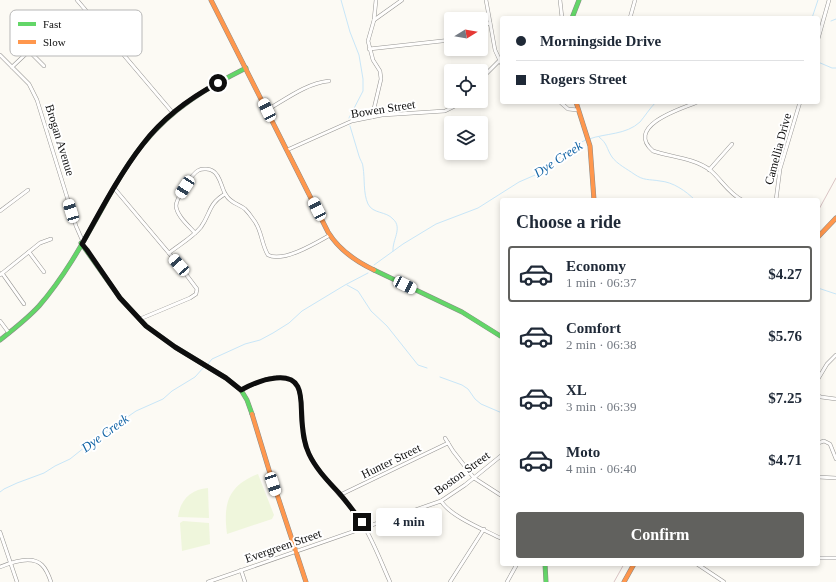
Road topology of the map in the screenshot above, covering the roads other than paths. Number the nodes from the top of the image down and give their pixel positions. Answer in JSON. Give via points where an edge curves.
{"nodes":[{"id":1,"x":77,"y":0,"type":"edge"},
{"id":2,"x":211,"y":0,"type":"edge"},
{"id":3,"x":376,"y":0,"type":"edge"},
{"id":4,"x":402,"y":0,"type":"edge"},
{"id":5,"x":486,"y":0,"type":"edge"},
{"id":6,"x":560,"y":0,"type":"edge"},
{"id":7,"x":579,"y":0,"type":"edge"},
{"id":8,"x":635,"y":0,"type":"edge"},
{"id":9,"x":830,"y":0,"type":"edge"},
{"id":10,"x":85,"y":10,"type":"edge"},
{"id":11,"x":562,"y":16,"type":"edge"},
{"id":12,"x":573,"y":16,"type":"edge"},
{"id":13,"x":631,"y":16,"type":"edge"},
{"id":14,"x":374,"y":20,"type":"junction"},
{"id":15,"x":490,"y":23,"type":"joint"},
{"id":16,"x":820,"y":32,"type":"edge"},
{"id":17,"x":444,"y":41,"type":"edge"},
{"id":18,"x":369,"y":49,"type":"junction"},
{"id":19,"x":0,"y":55,"type":"edge"},
{"id":20,"x":24,"y":56,"type":"edge"},
{"id":21,"x":34,"y":56,"type":"edge"},
{"id":22,"x":125,"y":56,"type":"edge"},
{"id":23,"x":499,"y":61,"type":"joint"},
{"id":24,"x":44,"y":66,"type":"dead end"},
{"id":25,"x":12,"y":67,"type":"junction"},
{"id":26,"x":246,"y":68,"type":"junction"},
{"id":27,"x":488,"y":72,"type":"edge"},
{"id":28,"x":329,"y":81,"type":"dead end"},
{"id":29,"x":562,"y":104,"type":"edge"},
{"id":30,"x":577,"y":104,"type":"edge"},
{"id":31,"x":692,"y":104,"type":"edge"},
{"id":32,"x":799,"y":104,"type":"edge"},
{"id":33,"x":451,"y":108,"type":"edge"},
{"id":34,"x":267,"y":110,"type":"junction"},
{"id":35,"x":578,"y":110,"type":"junction"},
{"id":36,"x":173,"y":113,"type":"junction"},
{"id":37,"x":372,"y":117,"type":"junction"},
{"id":38,"x":732,"y":144,"type":"dead end"},
{"id":39,"x":287,"y":150,"type":"junction"},
{"id":40,"x":710,"y":170,"type":"junction"},
{"id":41,"x":114,"y":188,"type":"junction"},
{"id":42,"x":28,"y":190,"type":"dead end"},
{"id":43,"x":225,"y":194,"type":"junction"},
{"id":44,"x":594,"y":198,"type":"edge"},
{"id":45,"x":739,"y":198,"type":"edge"},
{"id":46,"x":776,"y":198,"type":"edge"},
{"id":47,"x":0,"y":211,"type":"edge"},
{"id":48,"x":836,"y":218,"type":"edge"},
{"id":49,"x":195,"y":233,"type":"junction"},
{"id":50,"x":330,"y":235,"type":"junction"},
{"id":51,"x":820,"y":235,"type":"edge"},
{"id":52,"x":51,"y":239,"type":"dead end"},
{"id":53,"x":82,"y":243,"type":"junction"},
{"id":54,"x":29,"y":252,"type":"junction"},
{"id":55,"x":169,"y":253,"type":"junction"},
{"id":56,"x":44,"y":272,"type":"dead end"},
{"id":57,"x":1,"y":274,"type":"edge"},
{"id":58,"x":24,"y":304,"type":"dead end"},
{"id":59,"x":140,"y":320,"type":"junction"},
{"id":60,"x":0,"y":321,"type":"edge"},
{"id":61,"x":9,"y":333,"type":"junction"},
{"id":62,"x":500,"y":337,"type":"edge"},
{"id":63,"x":0,"y":340,"type":"edge"},
{"id":64,"x":836,"y":355,"type":"edge"},
{"id":65,"x":820,"y":376,"type":"edge"},
{"id":66,"x":241,"y":390,"type":"junction"},
{"id":67,"x":820,"y":397,"type":"edge"},
{"id":68,"x":836,"y":399,"type":"edge"},
{"id":69,"x":445,"y":438,"type":"dead end"},
{"id":70,"x":820,"y":442,"type":"edge"},
{"id":71,"x":448,"y":443,"type":"junction"},
{"id":72,"x":500,"y":457,"type":"edge"},
{"id":73,"x":836,"y":459,"type":"edge"},
{"id":74,"x":820,"y":477,"type":"edge"},
{"id":75,"x":474,"y":478,"type":"junction"},
{"id":76,"x":836,"y":478,"type":"edge"},
{"id":77,"x":340,"y":495,"type":"junction"},
{"id":78,"x":500,"y":495,"type":"edge"},
{"id":79,"x":441,"y":501,"type":"junction"},
{"id":80,"x":365,"y":528,"type":"junction"},
{"id":81,"x":484,"y":530,"type":"junction"},
{"id":82,"x":0,"y":532,"type":"edge"},
{"id":83,"x":500,"y":538,"type":"edge"},
{"id":84,"x":296,"y":552,"type":"junction"},
{"id":85,"x":820,"y":558,"type":"edge"},
{"id":86,"x":836,"y":558,"type":"edge"},
{"id":87,"x":10,"y":563,"type":"junction"},
{"id":88,"x":516,"y":566,"type":"edge"},
{"id":89,"x":545,"y":566,"type":"edge"},
{"id":90,"x":633,"y":566,"type":"edge"},
{"id":91,"x":699,"y":566,"type":"edge"},
{"id":92,"x":0,"y":567,"type":"edge"},
{"id":93,"x":241,"y":570,"type":"junction"},
{"id":94,"x":17,"y":582,"type":"edge"},
{"id":95,"x":51,"y":582,"type":"edge"},
{"id":96,"x":208,"y":582,"type":"edge"},
{"id":97,"x":245,"y":582,"type":"edge"},
{"id":98,"x":306,"y":582,"type":"edge"},
{"id":99,"x":390,"y":582,"type":"edge"},
{"id":100,"x":450,"y":582,"type":"edge"},
{"id":101,"x":507,"y":582,"type":"edge"},
{"id":102,"x":546,"y":582,"type":"edge"},
{"id":103,"x":624,"y":582,"type":"edge"},
{"id":104,"x":724,"y":582,"type":"edge"}],
"edges":[{"from":1,"to":10,"type":"street"},
{"from":2,"to":26,"type":"street"},
{"from":3,"to":14,"type":"street"},
{"from":4,"to":14,"type":"street"},
{"from":5,"to":15,"type":"street"},
{"from":6,"to":11,"type":"street"},
{"from":7,"to":12,"type":"street"},
{"from":8,"to":13,"type":"street"},
{"from":9,"to":16,"type":"street"},
{"from":14,"to":18,"type":"street","via":[[368,42]]},
{"from":15,"to":23,"type":"street"},
{"from":17,"to":18,"type":"street"},
{"from":18,"to":37,"type":"street","via":[[380,71],[381,79]]},
{"from":19,"to":25,"type":"street","name":"Brogan Avenue"},
{"from":20,"to":25,"type":"street"},
{"from":21,"to":24,"type":"street"},
{"from":22,"to":36,"type":"street"},
{"from":23,"to":27,"type":"street"},
{"from":25,"to":53,"type":"street","name":"Brogan Avenue","via":[[28,84],[37,100]]},
{"from":26,"to":34,"type":"street"},
{"from":26,"to":36,"type":"street"},
{"from":28,"to":34,"type":"street","via":[[306,88]]},
{"from":29,"to":35,"type":"street","via":[[568,109]]},
{"from":30,"to":35,"type":"street"},
{"from":31,"to":40,"type":"street","via":[[669,112],[652,124],[645,136],[646,142],[653,151],[695,162]]},
{"from":32,"to":46,"type":"street","name":"Camellia Drive","via":[[780,169]]},
{"from":33,"to":37,"type":"street","name":"Bowen Street","via":[[444,111]]},
{"from":34,"to":39,"type":"street"},
{"from":35,"to":44,"type":"street","via":[[590,146]]},
{"from":36,"to":41,"type":"street","via":[[143,144]]},
{"from":37,"to":39,"type":"street","name":"Bowen Street","via":[[342,125]]},
{"from":38,"to":40,"type":"street"},
{"from":39,"to":50,"type":"street"},
{"from":40,"to":45,"type":"street"},
{"from":41,"to":53,"type":"street"},
{"from":41,"to":55,"type":"street"},
{"from":42,"to":47,"type":"street"},
{"from":43,"to":49,"type":"street","via":[[215,201],[203,224]]},
{"from":43,"to":49,"type":"street","via":[[217,174],[212,170],[198,170],[193,175],[177,200],[176,206],[178,214]]},
{"from":43,"to":50,"type":"street","via":[[245,209],[254,220],[259,227],[265,252],[272,257],[294,253]]},
{"from":48,"to":51,"type":"street"},
{"from":49,"to":55,"type":"street"},
{"from":50,"to":62,"type":"street","via":[[352,259],[462,312]]},
{"from":52,"to":54,"type":"street"},
{"from":53,"to":59,"type":"street","name":"Brogan Avenue","via":[[120,298]]},
{"from":53,"to":61,"type":"street","via":[[46,296]]},
{"from":54,"to":56,"type":"street"},
{"from":54,"to":57,"type":"street"},
{"from":55,"to":59,"type":"street","via":[[197,289],[196,294]]},
{"from":57,"to":58,"type":"street"},
{"from":59,"to":66,"type":"street","name":"Brogan Avenue","via":[[175,347]]},
{"from":60,"to":61,"type":"street"},
{"from":61,"to":63,"type":"street"},
{"from":64,"to":65,"type":"street"},
{"from":66,"to":77,"type":"street","via":[[268,379],[281,377],[290,379],[297,385],[301,395],[304,441],[317,468]]},
{"from":66,"to":84,"type":"street","name":"Brogan Avenue","via":[[254,418]]},
{"from":67,"to":68,"type":"street"},
{"from":69,"to":71,"type":"street"},
{"from":70,"to":73,"type":"street","via":[[830,444]]},
{"from":71,"to":75,"type":"street"},
{"from":71,"to":77,"type":"street","name":"Hunter Street"},
{"from":72,"to":75,"type":"street","name":"Boston Street"},
{"from":74,"to":76,"type":"street"},
{"from":75,"to":78,"type":"street"},
{"from":75,"to":79,"type":"street","name":"Boston Street"},
{"from":77,"to":80,"type":"street"},
{"from":79,"to":80,"type":"street","name":"Boston Street"},
{"from":79,"to":81,"type":"street","via":[[454,513]]},
{"from":80,"to":84,"type":"street","name":"Evergreen Street"},
{"from":80,"to":99,"type":"street"},
{"from":81,"to":83,"type":"street"},
{"from":81,"to":100,"type":"street"},
{"from":82,"to":87,"type":"street"},
{"from":84,"to":93,"type":"street","name":"Evergreen Street"},
{"from":84,"to":98,"type":"street","name":"Brogan Avenue"},
{"from":85,"to":86,"type":"street"},
{"from":87,"to":92,"type":"street"},
{"from":87,"to":94,"type":"street"},
{"from":87,"to":95,"type":"street","via":[[30,560],[41,564]]},
{"from":88,"to":101,"type":"street"},
{"from":89,"to":102,"type":"street"},
{"from":90,"to":103,"type":"street"},
{"from":91,"to":104,"type":"street"},
{"from":93,"to":96,"type":"street","name":"Evergreen Street"},
{"from":93,"to":97,"type":"street"}]}
